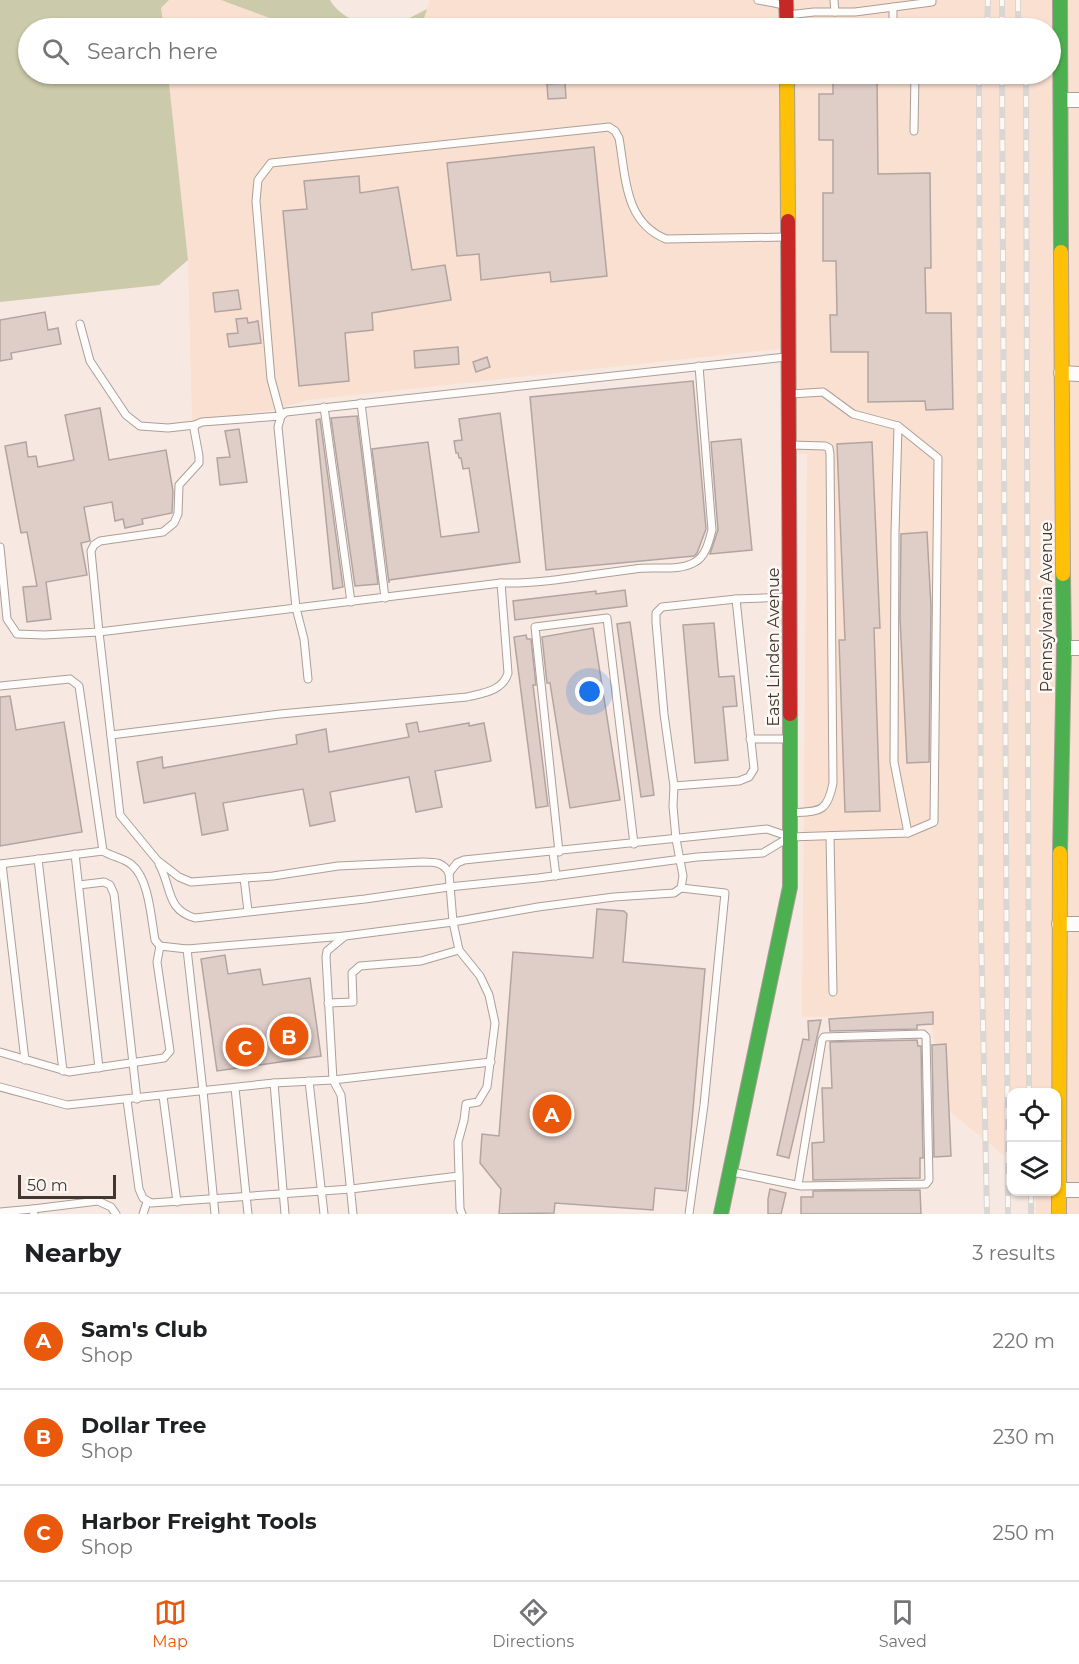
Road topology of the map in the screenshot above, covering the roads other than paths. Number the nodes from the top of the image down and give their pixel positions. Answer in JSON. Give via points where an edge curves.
{"nodes":[{"id":1,"x":758,"y":0,"type":"edge"},
{"id":2,"x":834,"y":0,"type":"edge"},
{"id":3,"x":932,"y":0,"type":"edge"},
{"id":4,"x":1060,"y":0,"type":"edge"},
{"id":5,"x":893,"y":7,"type":"junction"},
{"id":6,"x":787,"y":12,"type":"edge"},
{"id":7,"x":835,"y":12,"type":"junction"},
{"id":8,"x":892,"y":18,"type":"edge"},
{"id":9,"x":1060,"y":18,"type":"edge"},
{"id":10,"x":787,"y":84,"type":"edge"},
{"id":11,"x":915,"y":84,"type":"edge"},
{"id":12,"x":1061,"y":84,"type":"edge"},
{"id":13,"x":1061,"y":100,"type":"junction"},
{"id":14,"x":1079,"y":100,"type":"edge"},
{"id":15,"x":914,"y":131,"type":"dead end"},
{"id":16,"x":788,"y":237,"type":"junction"},
{"id":17,"x":80,"y":324,"type":"dead end"},
{"id":18,"x":789,"y":357,"type":"junction"},
{"id":19,"x":699,"y":366,"type":"junction"},
{"id":20,"x":1061,"y":373,"type":"junction"},
{"id":21,"x":1079,"y":374,"type":"edge"},
{"id":22,"x":789,"y":394,"type":"junction"},
{"id":23,"x":361,"y":403,"type":"junction"},
{"id":24,"x":324,"y":407,"type":"junction"},
{"id":25,"x":281,"y":416,"type":"junction"},
{"id":26,"x":195,"y":425,"type":"junction"},
{"id":27,"x":898,"y":426,"type":"junction"},
{"id":28,"x":790,"y":445,"type":"junction"},
{"id":29,"x":0,"y":547,"type":"edge"},
{"id":30,"x":501,"y":583,"type":"junction"},
{"id":31,"x":2,"y":585,"type":"edge"},
{"id":32,"x":789,"y":597,"type":"junction"},
{"id":33,"x":385,"y":598,"type":"junction"},
{"id":34,"x":736,"y":599,"type":"junction"},
{"id":35,"x":351,"y":602,"type":"junction"},
{"id":36,"x":296,"y":608,"type":"junction"},
{"id":37,"x":99,"y":632,"type":"junction"},
{"id":38,"x":1064,"y":648,"type":"junction"},
{"id":39,"x":1079,"y":648,"type":"edge"},
{"id":40,"x":308,"y":679,"type":"dead end"},
{"id":41,"x":0,"y":686,"type":"edge"},
{"id":42,"x":111,"y":735,"type":"junction"},
{"id":43,"x":789,"y":739,"type":"junction"},
{"id":44,"x":750,"y":740,"type":"junction"},
{"id":45,"x":674,"y":786,"type":"junction"},
{"id":46,"x":790,"y":813,"type":"junction"},
{"id":47,"x":908,"y":834,"type":"junction"},
{"id":48,"x":830,"y":836,"type":"junction"},
{"id":49,"x":790,"y":837,"type":"junction"},
{"id":50,"x":676,"y":839,"type":"junction"},
{"id":51,"x":634,"y":844,"type":"junction"},
{"id":52,"x":103,"y":851,"type":"junction"},
{"id":53,"x":556,"y":852,"type":"junction"},
{"id":54,"x":75,"y":854,"type":"junction"},
{"id":55,"x":38,"y":859,"type":"junction"},
{"id":56,"x":680,"y":859,"type":"junction"},
{"id":57,"x":157,"y":860,"type":"junction"},
{"id":58,"x":1,"y":864,"type":"edge"},
{"id":59,"x":449,"y":873,"type":"junction"},
{"id":60,"x":556,"y":876,"type":"junction"},
{"id":61,"x":244,"y":878,"type":"junction"},
{"id":62,"x":79,"y":885,"type":"junction"},
{"id":63,"x":449,"y":886,"type":"junction"},
{"id":64,"x":681,"y":888,"type":"junction"},
{"id":65,"x":248,"y":912,"type":"junction"},
{"id":66,"x":453,"y":922,"type":"junction"},
{"id":67,"x":1059,"y":924,"type":"junction"},
{"id":68,"x":1079,"y":924,"type":"edge"},
{"id":69,"x":345,"y":936,"type":"junction"},
{"id":70,"x":160,"y":946,"type":"junction"},
{"id":71,"x":187,"y":949,"type":"junction"},
{"id":72,"x":459,"y":950,"type":"junction"},
{"id":73,"x":833,"y":992,"type":"dead end"},
{"id":74,"x":328,"y":1003,"type":"junction"},
{"id":75,"x":0,"y":1052,"type":"edge"},
{"id":76,"x":26,"y":1060,"type":"junction"},
{"id":77,"x":490,"y":1062,"type":"junction"},
{"id":78,"x":132,"y":1063,"type":"junction"},
{"id":79,"x":99,"y":1068,"type":"junction"},
{"id":80,"x":63,"y":1071,"type":"junction"},
{"id":81,"x":333,"y":1080,"type":"junction"},
{"id":82,"x":309,"y":1082,"type":"junction"},
{"id":83,"x":274,"y":1083,"type":"junction"},
{"id":84,"x":0,"y":1087,"type":"edge"},
{"id":85,"x":235,"y":1088,"type":"junction"},
{"id":86,"x":203,"y":1091,"type":"junction"},
{"id":87,"x":163,"y":1096,"type":"junction"},
{"id":88,"x":137,"y":1099,"type":"junction"},
{"id":89,"x":127,"y":1100,"type":"junction"},
{"id":90,"x":1059,"y":1142,"type":"edge"},
{"id":91,"x":729,"y":1172,"type":"junction"},
{"id":92,"x":459,"y":1176,"type":"junction"},
{"id":93,"x":798,"y":1185,"type":"junction"},
{"id":94,"x":351,"y":1189,"type":"junction"},
{"id":95,"x":1061,"y":1190,"type":"edge"},
{"id":96,"x":1079,"y":1190,"type":"edge"},
{"id":97,"x":321,"y":1192,"type":"junction"},
{"id":98,"x":283,"y":1194,"type":"junction"},
{"id":99,"x":1059,"y":1196,"type":"edge"},
{"id":100,"x":246,"y":1197,"type":"junction"},
{"id":101,"x":213,"y":1198,"type":"junction"},
{"id":102,"x":147,"y":1202,"type":"junction"},
{"id":103,"x":177,"y":1202,"type":"junction"},
{"id":104,"x":33,"y":1211,"type":"edge"},
{"id":105,"x":0,"y":1212,"type":"edge"},
{"id":106,"x":116,"y":1214,"type":"edge"},
{"id":107,"x":143,"y":1214,"type":"edge"},
{"id":108,"x":215,"y":1214,"type":"edge"},
{"id":109,"x":248,"y":1214,"type":"edge"},
{"id":110,"x":285,"y":1214,"type":"edge"},
{"id":111,"x":324,"y":1214,"type":"edge"},
{"id":112,"x":353,"y":1214,"type":"edge"},
{"id":113,"x":462,"y":1214,"type":"edge"},
{"id":114,"x":689,"y":1214,"type":"edge"},
{"id":115,"x":721,"y":1214,"type":"edge"},
{"id":116,"x":1059,"y":1214,"type":"edge"}],
"edges":[{"from":1,"to":6,"type":"lane"},
{"from":2,"to":7,"type":"lane"},
{"from":3,"to":5,"type":"lane"},
{"from":4,"to":9,"type":"street","name":"Pennsylvania Avenue"},
{"from":5,"to":7,"type":"lane"},
{"from":5,"to":8,"type":"lane"},
{"from":6,"to":7,"type":"lane"},
{"from":10,"to":16,"type":"street","name":"East Linden Avenue"},
{"from":11,"to":15,"type":"lane"},
{"from":12,"to":13,"type":"street","name":"Pennsylvania Avenue"},
{"from":13,"to":14,"type":"street"},
{"from":13,"to":20,"type":"street","name":"Pennsylvania Avenue"},
{"from":16,"to":18,"type":"street","name":"East Linden Avenue"},
{"from":16,"to":25,"type":"lane","via":[[666,239],[653,234],[631,205],[619,138],[609,127],[271,164],[258,180],[256,201],[271,379]]},
{"from":17,"to":26,"type":"lane","via":[[90,362],[126,415],[140,426]]},
{"from":18,"to":19,"type":"lane"},
{"from":18,"to":22,"type":"street","name":"East Linden Avenue"},
{"from":19,"to":23,"type":"lane"},
{"from":19,"to":30,"type":"lane","via":[[712,530],[706,550],[696,562],[682,567],[637,568],[528,584]]},
{"from":20,"to":21,"type":"street"},
{"from":20,"to":38,"type":"street","name":"Pennsylvania Avenue"},
{"from":22,"to":27,"type":"lane","via":[[823,392],[853,414]]},
{"from":22,"to":28,"type":"street","name":"East Linden Avenue"},
{"from":23,"to":24,"type":"lane"},
{"from":23,"to":33,"type":"lane"},
{"from":24,"to":25,"type":"lane","via":[[293,410]]},
{"from":24,"to":35,"type":"lane"},
{"from":25,"to":26,"type":"lane"},
{"from":25,"to":36,"type":"lane","via":[[278,427]]},
{"from":26,"to":37,"type":"lane","via":[[199,464],[179,485],[174,523],[163,532],[94,545]]},
{"from":27,"to":47,"type":"lane","via":[[894,762]]},
{"from":27,"to":47,"type":"lane","via":[[938,458],[934,822]]},
{"from":28,"to":32,"type":"street","name":"East Linden Avenue"},
{"from":28,"to":46,"type":"lane","via":[[825,446],[830,454],[834,783],[830,801],[822,808]]},
{"from":29,"to":31,"type":"lane"},
{"from":30,"to":33,"type":"lane"},
{"from":30,"to":42,"type":"lane","via":[[508,673],[506,682],[493,691]]},
{"from":31,"to":37,"type":"lane","via":[[7,619],[17,634]]},
{"from":32,"to":34,"type":"lane"},
{"from":32,"to":43,"type":"street","name":"East Linden Avenue"},
{"from":33,"to":35,"type":"lane"},
{"from":34,"to":44,"type":"lane"},
{"from":34,"to":45,"type":"lane","via":[[662,607],[656,614]]},
{"from":35,"to":36,"type":"lane"},
{"from":36,"to":37,"type":"lane"},
{"from":36,"to":40,"type":"lane"},
{"from":37,"to":42,"type":"lane"},
{"from":38,"to":39,"type":"street"},
{"from":38,"to":67,"type":"street","name":"Pennsylvania Avenue"},
{"from":41,"to":52,"type":"lane","via":[[70,679],[79,686]]},
{"from":42,"to":57,"type":"lane","via":[[120,815]]},
{"from":43,"to":44,"type":"lane"},
{"from":43,"to":46,"type":"street","name":"East Linden Avenue"},
{"from":44,"to":45,"type":"lane","via":[[754,769],[749,777]]},
{"from":45,"to":50,"type":"lane"},
{"from":46,"to":49,"type":"street","name":"East Linden Avenue"},
{"from":47,"to":48,"type":"lane"},
{"from":48,"to":49,"type":"lane"},
{"from":48,"to":73,"type":"lane"},
{"from":49,"to":50,"type":"lane","via":[[767,830]]},
{"from":49,"to":56,"type":"lane","via":[[763,853]]},
{"from":49,"to":91,"type":"street","name":"East Linden Avenue","via":[[790,887]]},
{"from":50,"to":51,"type":"lane"},
{"from":50,"to":56,"type":"lane"},
{"from":51,"to":53,"type":"lane"},
{"from":51,"to":53,"type":"lane","via":[[607,618],[535,627]]},
{"from":52,"to":54,"type":"lane"},
{"from":52,"to":70,"type":"lane","via":[[131,864],[139,873],[155,940]]},
{"from":53,"to":59,"type":"lane","via":[[464,860]]},
{"from":53,"to":60,"type":"lane"},
{"from":54,"to":55,"type":"lane"},
{"from":54,"to":62,"type":"lane"},
{"from":55,"to":58,"type":"lane"},
{"from":55,"to":80,"type":"lane"},
{"from":56,"to":60,"type":"lane"},
{"from":56,"to":64,"type":"lane"},
{"from":57,"to":61,"type":"lane","via":[[191,882]]},
{"from":57,"to":65,"type":"lane","via":[[180,912],[195,918]]},
{"from":58,"to":76,"type":"lane"},
{"from":59,"to":61,"type":"lane","via":[[443,865],[423,862],[338,866]]},
{"from":59,"to":63,"type":"lane"},
{"from":60,"to":63,"type":"lane"},
{"from":61,"to":65,"type":"lane"},
{"from":62,"to":78,"type":"lane","via":[[104,882],[114,894]]},
{"from":62,"to":79,"type":"lane"},
{"from":63,"to":65,"type":"lane"},
{"from":63,"to":66,"type":"lane"},
{"from":64,"to":66,"type":"lane","via":[[674,893],[614,897]]},
{"from":64,"to":114,"type":"lane","via":[[725,892]]},
{"from":66,"to":69,"type":"lane"},
{"from":66,"to":72,"type":"lane"},
{"from":67,"to":68,"type":"street"},
{"from":67,"to":90,"type":"street","name":"Pennsylvania Avenue"},
{"from":69,"to":71,"type":"lane"},
{"from":69,"to":74,"type":"lane","via":[[327,951]]},
{"from":70,"to":71,"type":"lane"},
{"from":70,"to":78,"type":"lane","via":[[157,962],[170,1051],[164,1058]]},
{"from":71,"to":86,"type":"lane"},
{"from":72,"to":74,"type":"lane","via":[[421,961],[360,966],[352,973],[353,1002]]},
{"from":72,"to":77,"type":"lane","via":[[480,976],[489,995],[495,1023]]},
{"from":74,"to":81,"type":"lane"},
{"from":75,"to":76,"type":"lane"},
{"from":76,"to":80,"type":"lane"},
{"from":77,"to":81,"type":"lane"},
{"from":77,"to":92,"type":"lane","via":[[488,1087],[478,1102],[466,1104],[458,1142]]},
{"from":78,"to":79,"type":"lane"},
{"from":78,"to":88,"type":"lane"},
{"from":79,"to":80,"type":"lane"},
{"from":81,"to":82,"type":"lane"},
{"from":81,"to":94,"type":"lane","via":[[341,1095]]},
{"from":82,"to":83,"type":"lane"},
{"from":82,"to":97,"type":"lane"},
{"from":83,"to":85,"type":"lane"},
{"from":83,"to":98,"type":"lane"},
{"from":84,"to":89,"type":"lane","via":[[67,1105]]},
{"from":85,"to":86,"type":"lane"},
{"from":85,"to":100,"type":"lane"},
{"from":86,"to":87,"type":"lane"},
{"from":86,"to":101,"type":"lane"},
{"from":87,"to":88,"type":"lane"},
{"from":87,"to":103,"type":"lane"},
{"from":88,"to":89,"type":"lane"},
{"from":89,"to":102,"type":"lane","via":[[139,1189]]},
{"from":91,"to":93,"type":"lane"},
{"from":91,"to":115,"type":"street","name":"East Linden Avenue"},
{"from":92,"to":94,"type":"lane"},
{"from":92,"to":113,"type":"lane"},
{"from":93,"to":93,"type":"lane","via":[[926,1184],[929,1180],[923,1034],[824,1037]]},
{"from":94,"to":97,"type":"lane"},
{"from":94,"to":112,"type":"lane"},
{"from":95,"to":96,"type":"street"},
{"from":97,"to":98,"type":"lane"},
{"from":97,"to":111,"type":"lane"},
{"from":98,"to":100,"type":"lane"},
{"from":98,"to":110,"type":"lane"},
{"from":99,"to":116,"type":"street","name":"Pennsylvania Avenue"},
{"from":100,"to":101,"type":"lane"},
{"from":100,"to":109,"type":"lane"},
{"from":101,"to":103,"type":"lane"},
{"from":101,"to":108,"type":"lane"},
{"from":102,"to":103,"type":"lane"},
{"from":102,"to":107,"type":"lane"},
{"from":104,"to":105,"type":"lane"},
{"from":104,"to":106,"type":"lane","via":[[98,1201]]}]}
